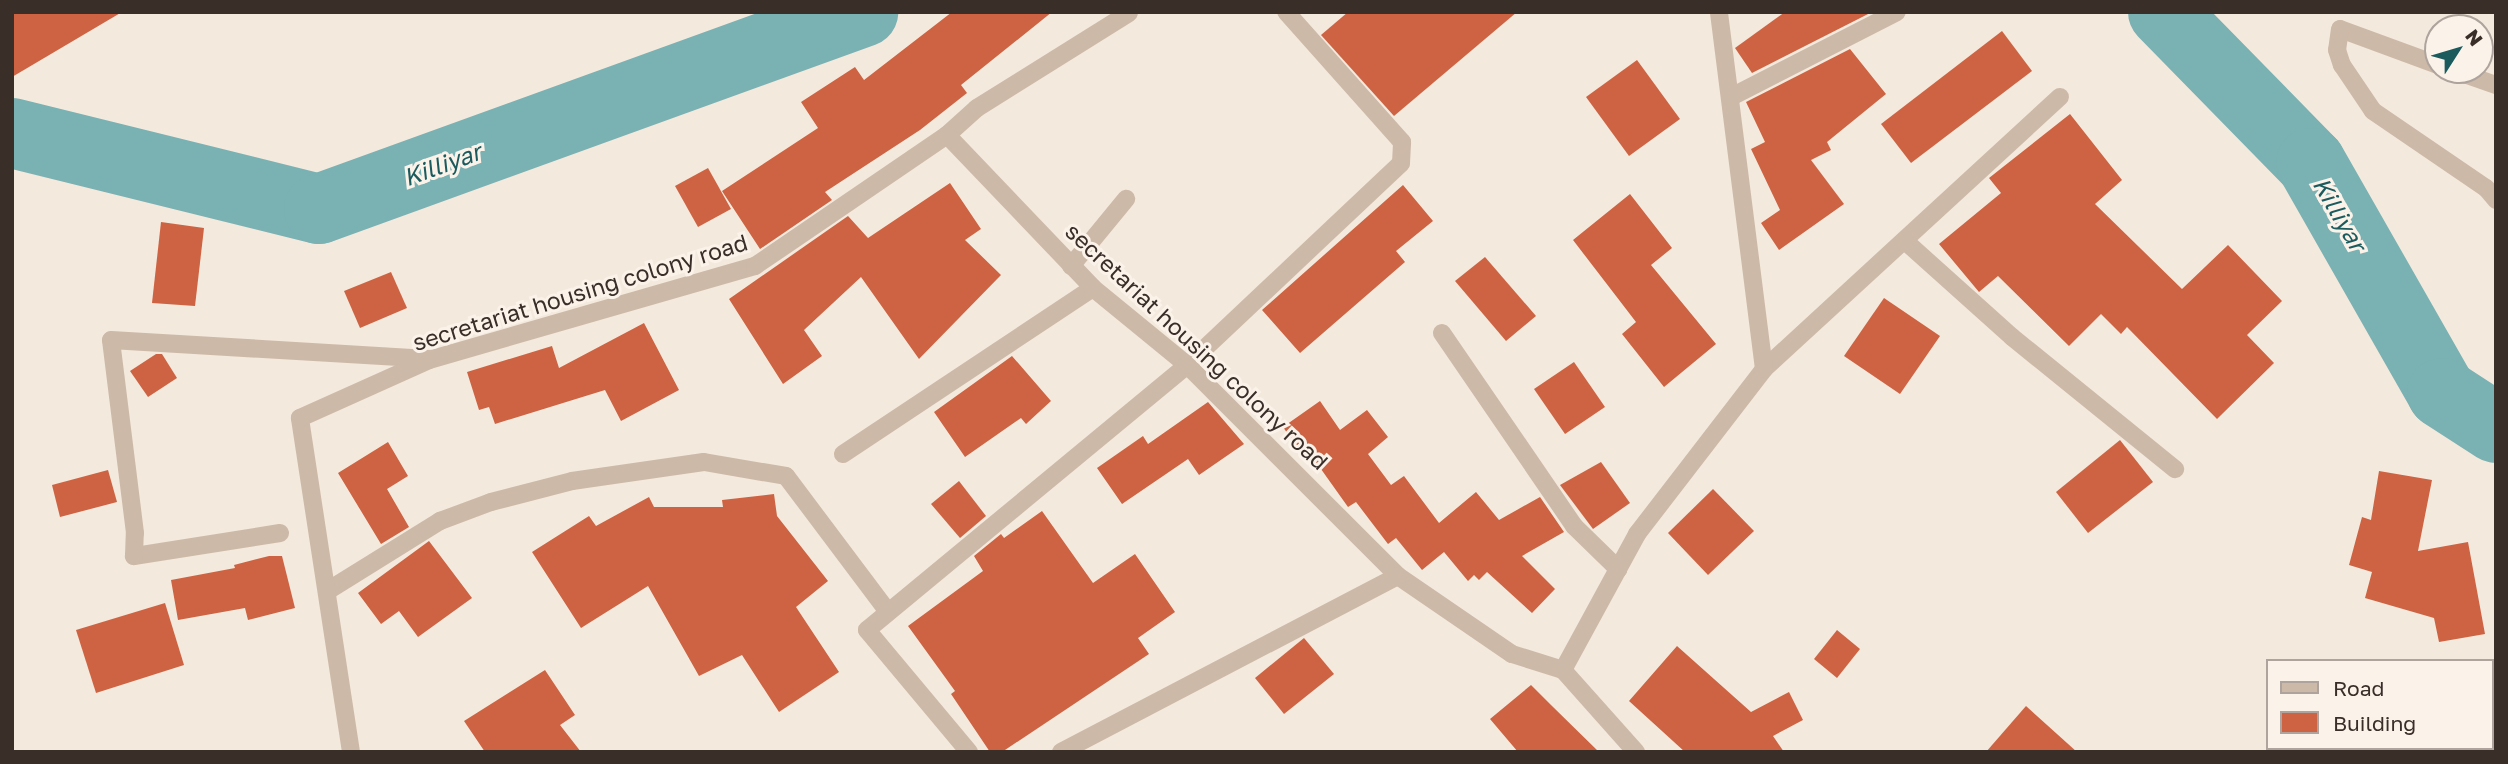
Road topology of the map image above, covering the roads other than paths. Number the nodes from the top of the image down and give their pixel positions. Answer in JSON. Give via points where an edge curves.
{"nodes":[{"id":1,"x":1286,"y":12,"type":"edge"},
{"id":2,"x":1719,"y":12,"type":"edge"},
{"id":3,"x":1897,"y":12,"type":"edge"},
{"id":4,"x":1129,"y":13,"type":"edge"},
{"id":5,"x":2424,"y":60,"type":"edge"},
{"id":6,"x":1731,"y":97,"type":"junction"},
{"id":7,"x":2060,"y":97,"type":"dead end"},
{"id":8,"x":947,"y":135,"type":"junction"},
{"id":9,"x":1126,"y":199,"type":"dead end"},
{"id":10,"x":2496,"y":200,"type":"edge"},
{"id":11,"x":1905,"y":241,"type":"junction"},
{"id":12,"x":1071,"y":266,"type":"junction"},
{"id":13,"x":1093,"y":288,"type":"junction"},
{"id":14,"x":1442,"y":333,"type":"dead end"},
{"id":15,"x":429,"y":359,"type":"junction"},
{"id":16,"x":1187,"y":365,"type":"junction"},
{"id":17,"x":1764,"y":369,"type":"junction"},
{"id":18,"x":843,"y":454,"type":"dead end"},
{"id":19,"x":2175,"y":469,"type":"dead end"},
{"id":20,"x":280,"y":533,"type":"dead end"},
{"id":21,"x":1618,"y":569,"type":"junction"},
{"id":22,"x":1398,"y":576,"type":"junction"},
{"id":23,"x":329,"y":590,"type":"junction"},
{"id":24,"x":888,"y":612,"type":"junction"},
{"id":25,"x":1563,"y":670,"type":"junction"},
{"id":26,"x":351,"y":752,"type":"edge"},
{"id":27,"x":970,"y":752,"type":"edge"},
{"id":28,"x":1061,"y":752,"type":"edge"},
{"id":29,"x":1636,"y":752,"type":"edge"}],
"edges":[{"from":1,"to":16,"type":"street","via":[[1402,142],[1401,163]]},
{"from":2,"to":6,"type":"street"},
{"from":3,"to":6,"type":"street"},
{"from":4,"to":8,"type":"street","via":[[977,108]]},
{"from":5,"to":10,"type":"street","via":[[2340,29],[2337,50],[2342,65],[2373,111],[2486,188]]},
{"from":6,"to":17,"type":"street"},
{"from":7,"to":11,"type":"street"},
{"from":8,"to":12,"type":"street","name":"secretariat housing colony road"},
{"from":8,"to":15,"type":"street","name":"secretariat housing colony road","via":[[755,267]]},
{"from":9,"to":12,"type":"street"},
{"from":11,"to":17,"type":"street"},
{"from":11,"to":19,"type":"street","via":[[2012,337]]},
{"from":12,"to":13,"type":"street","name":"secretariat housing colony road"},
{"from":13,"to":16,"type":"street","name":"secretariat housing colony road"},
{"from":13,"to":18,"type":"street"},
{"from":14,"to":21,"type":"street","via":[[1573,526]]},
{"from":15,"to":20,"type":"street","via":[[111,340],[134,556]]},
{"from":15,"to":23,"type":"street","name":"secretariat housing colony road","via":[[300,418]]},
{"from":16,"to":22,"type":"street","name":"secretariat housing colony road"},
{"from":16,"to":24,"type":"street"},
{"from":17,"to":21,"type":"street","via":[[1637,534]]},
{"from":21,"to":25,"type":"street"},
{"from":22,"to":25,"type":"street","name":"secretariat housing colony road","via":[[1512,654]]},
{"from":22,"to":28,"type":"street"},
{"from":23,"to":24,"type":"street","via":[[440,521],[491,502],[572,481],[704,463],[786,476]]},
{"from":23,"to":26,"type":"street","name":"secretariat housing colony road"},
{"from":24,"to":27,"type":"street","via":[[867,630]]},
{"from":25,"to":29,"type":"street"}]}
